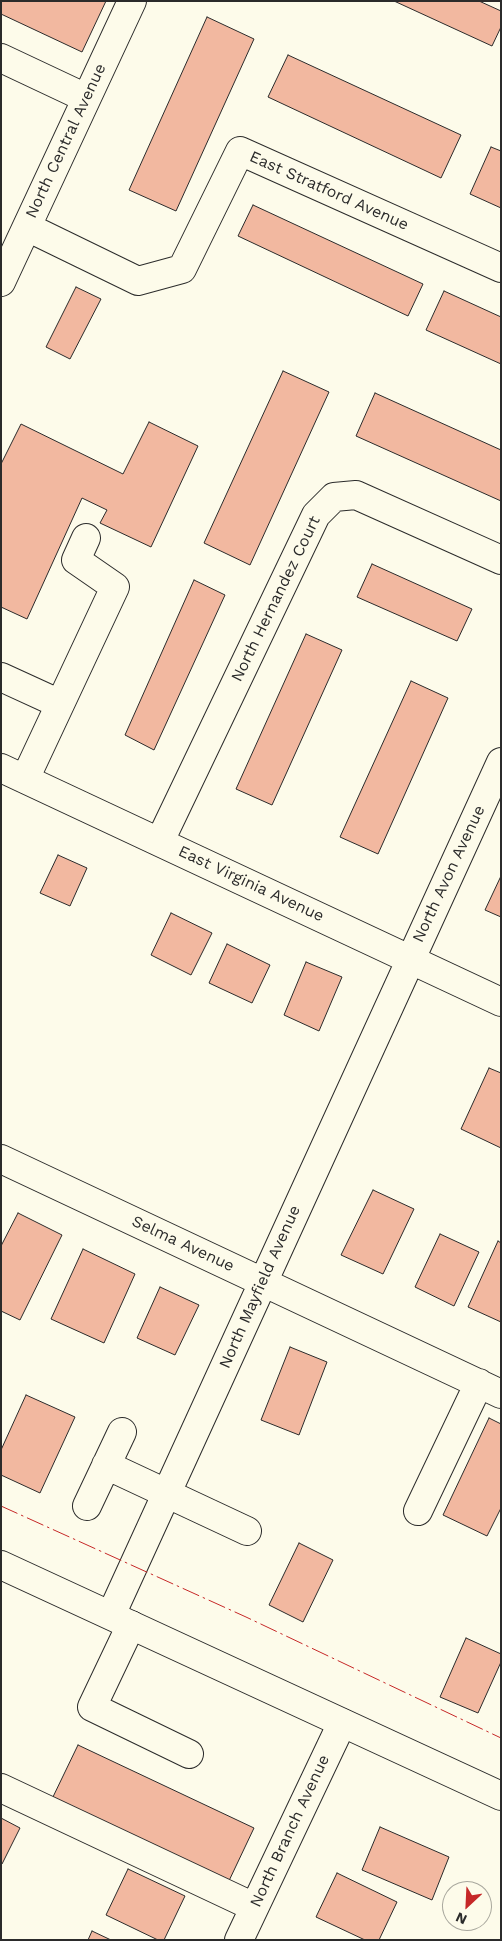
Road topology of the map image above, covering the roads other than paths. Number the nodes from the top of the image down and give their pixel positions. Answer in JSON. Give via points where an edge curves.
{"nodes":[{"id":1,"x":132,"y":1,"type":"edge"},
{"id":2,"x":1,"y":58,"type":"edge"},
{"id":3,"x":86,"y":98,"type":"junction"},
{"id":4,"x":26,"y":227,"type":"junction"},
{"id":5,"x":501,"y":268,"type":"edge"},
{"id":6,"x":1,"y":282,"type":"edge"},
{"id":7,"x":86,"y":538,"type":"dead end"},
{"id":8,"x":501,"y":560,"type":"edge"},
{"id":9,"x":1,"y":677,"type":"edge"},
{"id":10,"x":60,"y":704,"type":"junction"},
{"id":11,"x":501,"y":762,"type":"edge"},
{"id":12,"x":13,"y":773,"type":"edge"},
{"id":13,"x":160,"y":841,"type":"junction"},
{"id":14,"x":409,"y":959,"type":"junction"},
{"id":15,"x":501,"y":1002,"type":"edge"},
{"id":16,"x":1,"y":1159,"type":"edge"},
{"id":17,"x":263,"y":1281,"type":"junction"},
{"id":18,"x":490,"y":1388,"type":"edge"},
{"id":19,"x":122,"y":1432,"type":"dead end"},
{"id":20,"x":106,"y":1465,"type":"junction"},
{"id":21,"x":166,"y":1494,"type":"junction"},
{"id":22,"x":87,"y":1506,"type":"dead end"},
{"id":23,"x":418,"y":1511,"type":"dead end"},
{"id":24,"x":247,"y":1531,"type":"dead end"},
{"id":25,"x":1,"y":1565,"type":"edge"},
{"id":26,"x":121,"y":1620,"type":"junction"},
{"id":27,"x":342,"y":1722,"type":"junction"},
{"id":28,"x":189,"y":1754,"type":"dead end"},
{"id":29,"x":1,"y":1788,"type":"edge"},
{"id":30,"x":501,"y":1796,"type":"edge"},
{"id":31,"x":254,"y":1907,"type":"junction"},
{"id":32,"x":239,"y":1940,"type":"edge"}],
"edges":[{"from":1,"to":3,"type":"street","name":"North Central Avenue"},
{"from":2,"to":3,"type":"street"},
{"from":3,"to":4,"type":"street","name":"North Central Avenue"},
{"from":4,"to":5,"type":"street","name":"East Stratford Avenue","via":[[138,281],[182,269],[240,151]]},
{"from":4,"to":6,"type":"street","name":"North Central Avenue"},
{"from":7,"to":10,"type":"street","via":[[76,560],[115,587]]},
{"from":8,"to":13,"type":"street","name":"North Hernandez Court","via":[[356,495],[334,498],[316,515]]},
{"from":9,"to":10,"type":"street"},
{"from":10,"to":12,"type":"street"},
{"from":11,"to":14,"type":"street","name":"North Avon Avenue"},
{"from":12,"to":13,"type":"street","name":"East Virginia Avenue"},
{"from":13,"to":14,"type":"street","name":"East Virginia Avenue"},
{"from":14,"to":15,"type":"street","name":"East Virginia Avenue"},
{"from":14,"to":17,"type":"street","name":"North Mayfield Avenue"},
{"from":16,"to":17,"type":"street","name":"Selma Avenue"},
{"from":17,"to":18,"type":"street","name":"Selma Avenue"},
{"from":17,"to":21,"type":"street","name":"North Mayfield Avenue"},
{"from":18,"to":23,"type":"street"},
{"from":19,"to":20,"type":"street"},
{"from":20,"to":21,"type":"street"},
{"from":20,"to":22,"type":"street"},
{"from":21,"to":24,"type":"street"},
{"from":21,"to":26,"type":"street","name":"North Mayfield Avenue"},
{"from":25,"to":26,"type":"street"},
{"from":26,"to":27,"type":"street"},
{"from":26,"to":28,"type":"street","name":"North Mayfield Avenue","via":[[92,1707]]},
{"from":27,"to":30,"type":"street"},
{"from":27,"to":31,"type":"street","name":"North Branch Avenue"},
{"from":29,"to":31,"type":"street"},
{"from":31,"to":32,"type":"street","name":"North Branch Avenue"}]}
